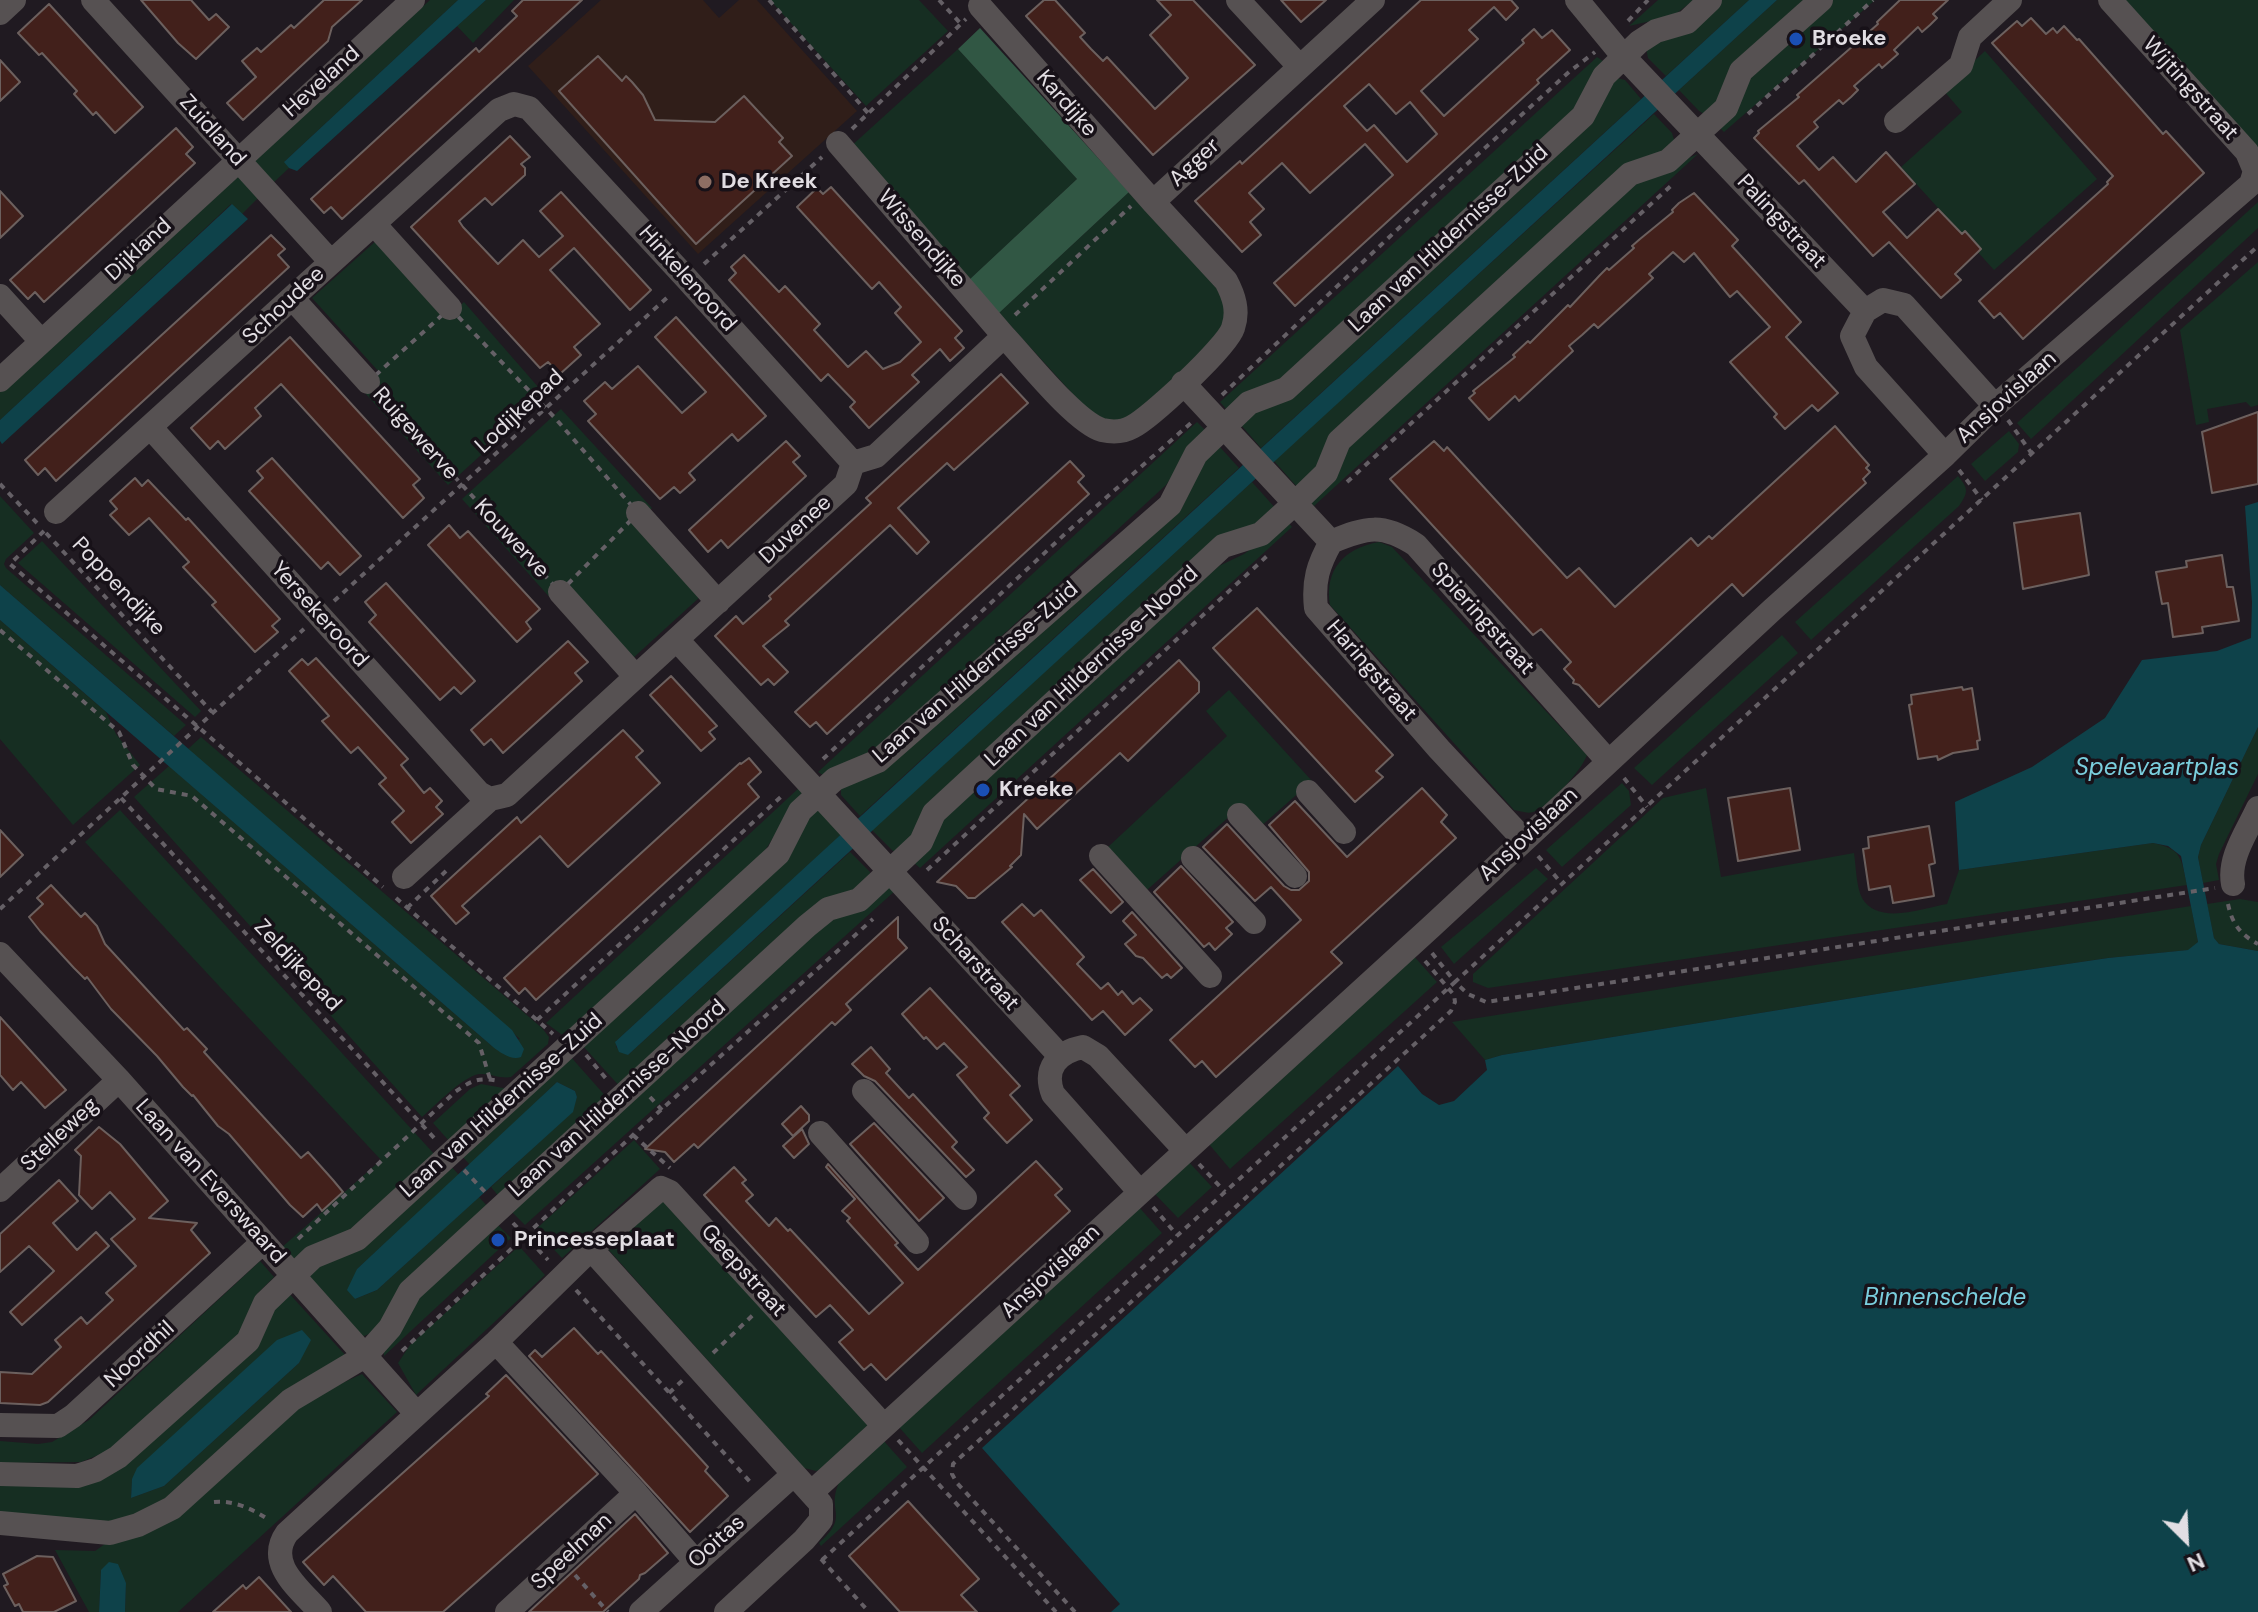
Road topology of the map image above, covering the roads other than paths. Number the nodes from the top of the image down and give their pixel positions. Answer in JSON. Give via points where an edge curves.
{"nodes":[{"id":1,"x":14,"y":0,"type":"edge"},
{"id":2,"x":93,"y":0,"type":"edge"},
{"id":3,"x":1238,"y":0,"type":"edge"},
{"id":4,"x":1373,"y":0,"type":"edge"},
{"id":5,"x":1577,"y":0,"type":"edge"},
{"id":6,"x":1710,"y":0,"type":"edge"},
{"id":7,"x":1821,"y":0,"type":"edge"},
{"id":8,"x":2010,"y":0,"type":"edge"},
{"id":9,"x":2110,"y":0,"type":"edge"},
{"id":10,"x":407,"y":2,"type":"edge"},
{"id":11,"x":980,"y":6,"type":"road end"},
{"id":12,"x":0,"y":13,"type":"edge"},
{"id":13,"x":1617,"y":49,"type":"junction"},
{"id":14,"x":1299,"y":66,"type":"junction"},
{"id":15,"x":514,"y":104,"type":"joint"},
{"id":16,"x":1896,"y":121,"type":"dead end"},
{"id":17,"x":1697,"y":134,"type":"junction"},
{"id":18,"x":838,"y":143,"type":"road end"},
{"id":19,"x":238,"y":160,"type":"junction"},
{"id":20,"x":2255,"y":185,"type":"edge"},
{"id":21,"x":1149,"y":198,"type":"junction"},
{"id":22,"x":374,"y":224,"type":"junction"},
{"id":23,"x":331,"y":262,"type":"junction"},
{"id":24,"x":0,"y":296,"type":"edge"},
{"id":25,"x":292,"y":298,"type":"junction"},
{"id":26,"x":450,"y":308,"type":"road end"},
{"id":27,"x":1865,"y":311,"type":"junction"},
{"id":28,"x":1002,"y":332,"type":"junction"},
{"id":29,"x":41,"y":341,"type":"junction"},
{"id":30,"x":0,"y":380,"type":"edge"},
{"id":31,"x":368,"y":382,"type":"road end"},
{"id":32,"x":1183,"y":383,"type":"junction"},
{"id":33,"x":2000,"y":418,"type":"junction"},
{"id":34,"x":1224,"y":427,"type":"junction"},
{"id":35,"x":151,"y":428,"type":"junction"},
{"id":36,"x":1945,"y":455,"type":"junction"},
{"id":37,"x":853,"y":463,"type":"junction"},
{"id":38,"x":1294,"y":504,"type":"junction"},
{"id":39,"x":638,"y":513,"type":"road end"},
{"id":40,"x":50,"y":522,"type":"road end"},
{"id":41,"x":1331,"y":542,"type":"junction"},
{"id":42,"x":560,"y":592,"type":"road end"},
{"id":43,"x":718,"y":602,"type":"junction"},
{"id":44,"x":677,"y":640,"type":"junction"},
{"id":45,"x":635,"y":676,"type":"junction"},
{"id":46,"x":1608,"y":761,"type":"junction"},
{"id":47,"x":812,"y":785,"type":"junction"},
{"id":48,"x":1308,"y":792,"type":"dead end"},
{"id":49,"x":490,"y":799,"type":"junction"},
{"id":50,"x":2258,"y":808,"type":"edge"},
{"id":51,"x":1239,"y":815,"type":"dead end"},
{"id":52,"x":1344,"y":832,"type":"dead end"},
{"id":53,"x":1524,"y":840,"type":"junction"},
{"id":54,"x":1101,"y":856,"type":"dead end"},
{"id":55,"x":1193,"y":858,"type":"dead end"},
{"id":56,"x":1295,"y":876,"type":"dead end"},
{"id":57,"x":898,"y":880,"type":"junction"},
{"id":58,"x":394,"y":887,"type":"road end"},
{"id":59,"x":2228,"y":890,"type":"road end"},
{"id":60,"x":1254,"y":922,"type":"dead end"},
{"id":61,"x":0,"y":954,"type":"edge"},
{"id":62,"x":1210,"y":976,"type":"dead end"},
{"id":63,"x":1060,"y":1056,"type":"junction"},
{"id":64,"x":119,"y":1080,"type":"junction"},
{"id":65,"x":864,"y":1091,"type":"dead end"},
{"id":66,"x":820,"y":1133,"type":"dead end"},
{"id":67,"x":1185,"y":1150,"type":"junction"},
{"id":68,"x":0,"y":1190,"type":"edge"},
{"id":69,"x":1139,"y":1191,"type":"junction"},
{"id":70,"x":965,"y":1198,"type":"dead end"},
{"id":71,"x":263,"y":1242,"type":"junction"},
{"id":72,"x":917,"y":1242,"type":"dead end"},
{"id":73,"x":591,"y":1249,"type":"junction"},
{"id":74,"x":294,"y":1275,"type":"junction"},
{"id":75,"x":496,"y":1342,"type":"junction"},
{"id":76,"x":372,"y":1364,"type":"junction"},
{"id":77,"x":416,"y":1413,"type":"junction"},
{"id":78,"x":0,"y":1425,"type":"edge"},
{"id":79,"x":884,"y":1426,"type":"junction"},
{"id":80,"x":0,"y":1474,"type":"edge"},
{"id":81,"x":794,"y":1474,"type":"junction"},
{"id":82,"x":812,"y":1492,"type":"junction"},
{"id":83,"x":636,"y":1493,"type":"junction"},
{"id":84,"x":0,"y":1523,"type":"edge"},
{"id":85,"x":696,"y":1562,"type":"junction"},
{"id":86,"x":320,"y":1612,"type":"edge"},
{"id":87,"x":507,"y":1612,"type":"edge"},
{"id":88,"x":641,"y":1612,"type":"edge"},
{"id":89,"x":726,"y":1612,"type":"edge"}],
"edges":[{"from":1,"to":12,"type":"street"},
{"from":2,"to":19,"type":"street","name":"Zuidland"},
{"from":3,"to":14,"type":"street"},
{"from":4,"to":14,"type":"street","name":"Agger"},
{"from":5,"to":13,"type":"street"},
{"from":6,"to":13,"type":"street","name":"Laan van Hildernisse-Zuid","via":[[1687,22]]},
{"from":7,"to":17,"type":"street","name":"Laan van Hildernisse-Noord","via":[[1741,71],[1726,108]]},
{"from":8,"to":16,"type":"street","via":[[1970,37],[1961,65]]},
{"from":9,"to":20,"type":"street","name":"Wijtingstraat","via":[[2247,152]]},
{"from":10,"to":19,"type":"street","name":"Heveland"},
{"from":11,"to":21,"type":"street","name":"Kardijke"},
{"from":13,"to":17,"type":"street"},
{"from":13,"to":34,"type":"street","name":"Laan van Hildernisse-Zuid","via":[[1583,116],[1286,389],[1249,403]]},
{"from":14,"to":21,"type":"street","name":"Agger"},
{"from":15,"to":22,"type":"street","name":"Schoudee","via":[[499,110]]},
{"from":15,"to":37,"type":"street","name":"Hinkelenoord","via":[[529,108]]},
{"from":17,"to":27,"type":"street","name":"Palingstraat"},
{"from":17,"to":38,"type":"street","name":"Laan van Hildernisse-Noord","via":[[1668,161],[1630,174],[1385,398],[1339,441],[1326,473]]},
{"from":18,"to":28,"type":"street","name":"Wissendijke"},
{"from":19,"to":23,"type":"street","name":"Zuidland"},
{"from":19,"to":29,"type":"street","name":"Dijkland"},
{"from":20,"to":33,"type":"street","name":"Ansjovislaan"},
{"from":21,"to":32,"type":"street","name":"Agger","via":[[1226,281],[1233,296],[1233,330]]},
{"from":22,"to":23,"type":"street","name":"Schoudee"},
{"from":22,"to":26,"type":"street"},
{"from":23,"to":25,"type":"street","name":"Schoudee"},
{"from":24,"to":29,"type":"street"},
{"from":25,"to":31,"type":"street","name":"Ruigewerve"},
{"from":25,"to":35,"type":"street","name":"Schoudee"},
{"from":27,"to":33,"type":"street","via":[[1883,300],[1904,305]]},
{"from":27,"to":36,"type":"street","via":[[1852,336],[1866,367]]},
{"from":28,"to":32,"type":"street","via":[[1082,419],[1105,431],[1132,427]]},
{"from":28,"to":37,"type":"street","via":[[876,456]]},
{"from":29,"to":30,"type":"street","name":"Dijkland"},
{"from":32,"to":34,"type":"street"},
{"from":33,"to":36,"type":"street","name":"Ansjovislaan"},
{"from":34,"to":38,"type":"street"},
{"from":34,"to":47,"type":"street","name":"Laan van Hildernisse-Zuid","via":[[1196,454],[1170,505],[878,761]]},
{"from":35,"to":40,"type":"street","name":"Schoudee"},
{"from":35,"to":49,"type":"street","name":"Yersekeroord","via":[[479,793]]},
{"from":36,"to":46,"type":"street","name":"Ansjovislaan"},
{"from":37,"to":43,"type":"street","name":"Duvenee","via":[[846,484]]},
{"from":38,"to":41,"type":"street"},
{"from":38,"to":57,"type":"street","name":"Laan van Hildernisse-Noord","via":[[1261,534],[1223,546],[934,813]]},
{"from":39,"to":43,"type":"street"},
{"from":41,"to":46,"type":"street","name":"Spieringstraat","via":[[1377,528],[1416,545]]},
{"from":41,"to":53,"type":"street","name":"Haringstraat","via":[[1313,583],[1316,608]]},
{"from":42,"to":45,"type":"street","name":"Kouwerve"},
{"from":43,"to":44,"type":"street","name":"Duvenee"},
{"from":44,"to":45,"type":"street","name":"Duvenee"},
{"from":44,"to":47,"type":"street"},
{"from":45,"to":49,"type":"street","name":"Duvenee","via":[[507,795]]},
{"from":46,"to":53,"type":"street","name":"Ansjovislaan"},
{"from":47,"to":57,"type":"street"},
{"from":47,"to":74,"type":"street","name":"Laan van Hildernisse-Zuid","via":[[778,854],[560,1040],[453,1157],[357,1239],[313,1257]]},
{"from":48,"to":52,"type":"street"},
{"from":49,"to":58,"type":"street","name":"Duvenee"},
{"from":50,"to":59,"type":"street","via":[[2233,861]]},
{"from":51,"to":56,"type":"street"},
{"from":53,"to":67,"type":"street","name":"Ansjovislaan","via":[[1423,944]]},
{"from":54,"to":62,"type":"street"},
{"from":55,"to":60,"type":"street"},
{"from":57,"to":63,"type":"street","name":"Scharstraat"},
{"from":57,"to":76,"type":"street","name":"Laan van Hildernisse-Noord","via":[[828,909],[496,1205],[410,1291]]},
{"from":61,"to":64,"type":"street","name":"Laan van Everswaard"},
{"from":63,"to":67,"type":"street","via":[[1083,1047],[1098,1056]]},
{"from":63,"to":69,"type":"street","via":[[1048,1081],[1053,1094]]},
{"from":64,"to":68,"type":"street","name":"Stelleweg"},
{"from":64,"to":71,"type":"street","name":"Laan van Everswaard"},
{"from":65,"to":70,"type":"street"},
{"from":66,"to":72,"type":"street"},
{"from":67,"to":69,"type":"street","name":"Ansjovislaan"},
{"from":69,"to":79,"type":"street","name":"Ansjovislaan"},
{"from":71,"to":74,"type":"street","name":"Laan van Everswaard"},
{"from":71,"to":78,"type":"street","name":"Noordhil","via":[[58,1426]]},
{"from":73,"to":75,"type":"street"},
{"from":73,"to":79,"type":"street","name":"Geepstraat","via":[[652,1194],[661,1188],[670,1192]]},
{"from":73,"to":81,"type":"street"},
{"from":74,"to":76,"type":"street","name":"Laan van Everswaard"},
{"from":74,"to":80,"type":"street","name":"Laan van Hildernisse-Zuid","via":[[265,1303],[248,1341],[118,1457],[77,1476]]},
{"from":75,"to":77,"type":"street"},
{"from":75,"to":83,"type":"street"},
{"from":76,"to":77,"type":"street","name":"Laan van Everswaard"},
{"from":76,"to":84,"type":"street","name":"Laan van Hildernisse-Noord","via":[[291,1400],[172,1508],[138,1525],[110,1533]]},
{"from":77,"to":86,"type":"street","via":[[280,1542],[278,1558]]},
{"from":79,"to":82,"type":"street","name":"Ansjovislaan"},
{"from":81,"to":82,"type":"street"},
{"from":81,"to":85,"type":"street","name":"Ooitas"},
{"from":82,"to":89,"type":"street","via":[[821,1504],[821,1520]]},
{"from":83,"to":85,"type":"street"},
{"from":83,"to":87,"type":"street","name":"Speelman"},
{"from":85,"to":88,"type":"street","name":"Ooitas"}]}
